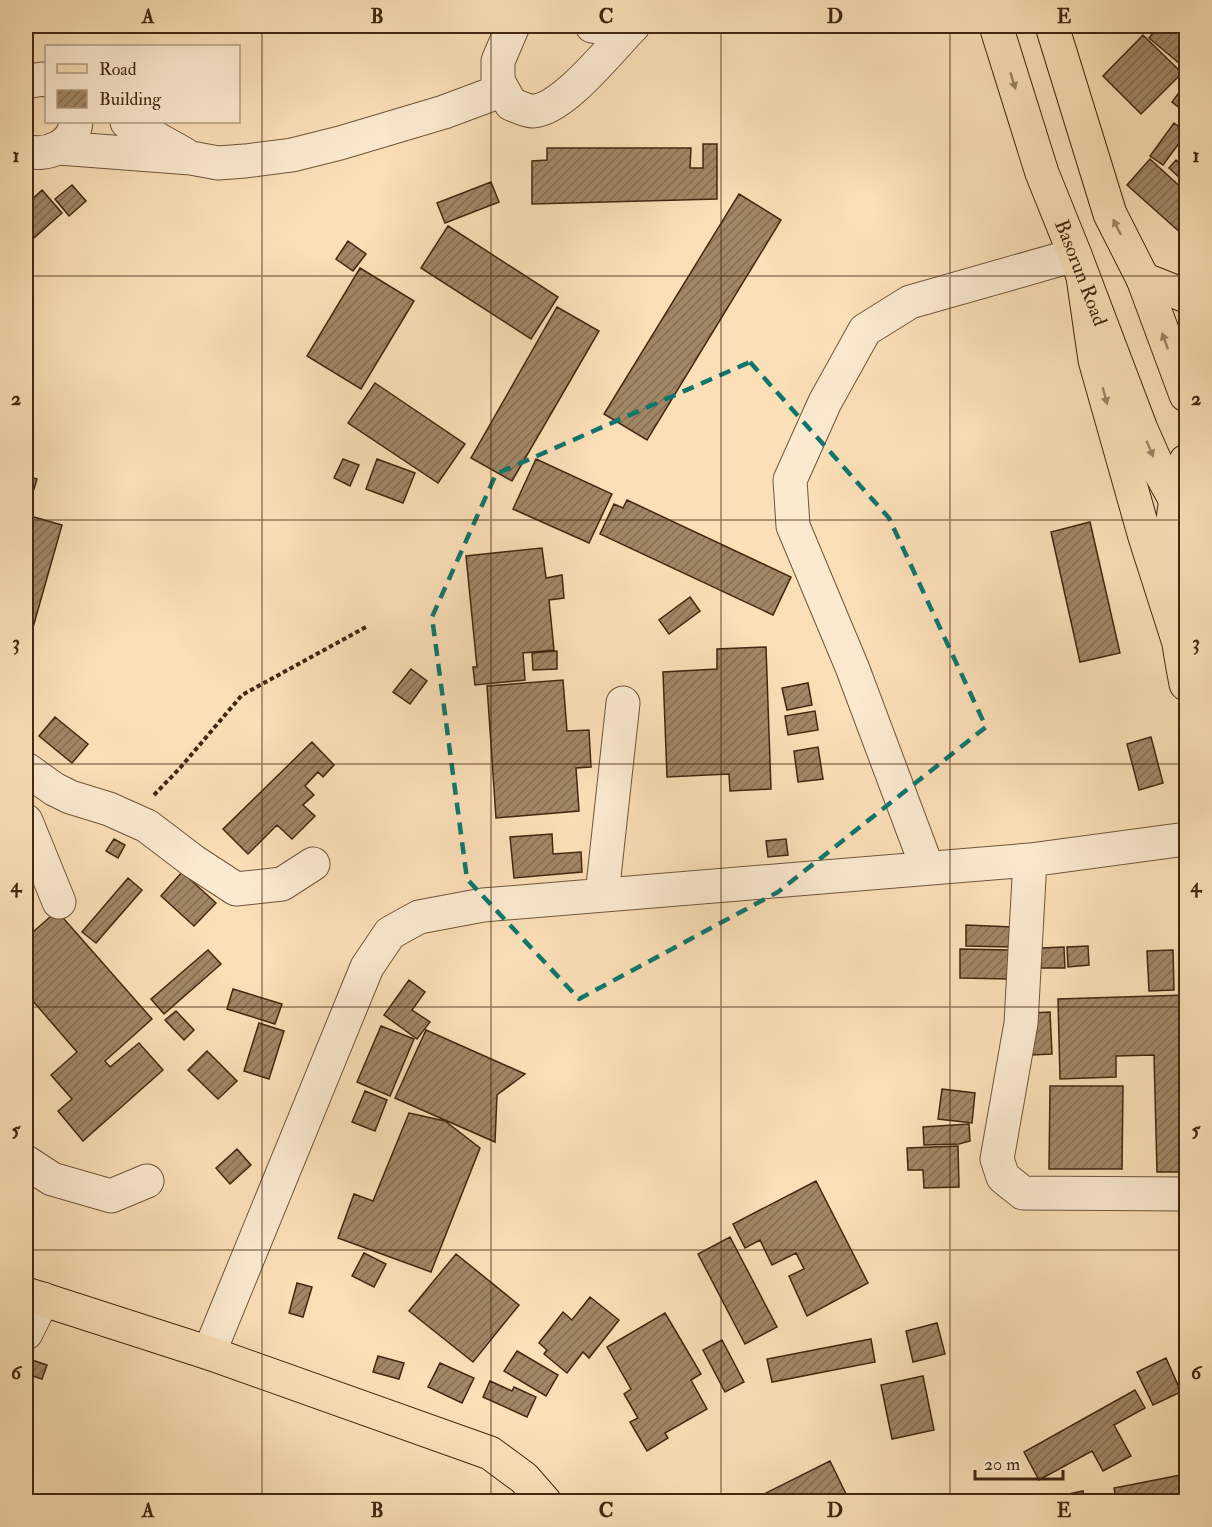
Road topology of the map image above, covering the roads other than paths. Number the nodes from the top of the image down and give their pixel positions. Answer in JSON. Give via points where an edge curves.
{"nodes":[{"id":1,"x":513,"y":26,"type":"edge"},
{"id":2,"x":592,"y":26,"type":"edge"},
{"id":3,"x":996,"y":26,"type":"edge"},
{"id":4,"x":1052,"y":26,"type":"edge"},
{"id":5,"x":630,"y":28,"type":"edge"},
{"id":6,"x":45,"y":80,"type":"edge"},
{"id":7,"x":26,"y":82,"type":"edge"},
{"id":8,"x":503,"y":90,"type":"junction"},
{"id":9,"x":129,"y":123,"type":"edge"},
{"id":10,"x":67,"y":135,"type":"edge"},
{"id":11,"x":26,"y":151,"type":"edge"},
{"id":12,"x":191,"y":158,"type":"junction"},
{"id":13,"x":1079,"y":266,"type":"junction"},
{"id":14,"x":1143,"y":279,"type":"junction"},
{"id":15,"x":1186,"y":296,"type":"edge"},
{"id":16,"x":1186,"y":395,"type":"edge"},
{"id":17,"x":1186,"y":461,"type":"edge"},
{"id":18,"x":1181,"y":505,"type":"edge"},
{"id":19,"x":1178,"y":640,"type":"junction"},
{"id":20,"x":1186,"y":684,"type":"edge"},
{"id":21,"x":623,"y":703,"type":"dead end"},
{"id":22,"x":26,"y":769,"type":"edge"},
{"id":23,"x":26,"y":822,"type":"edge"},
{"id":24,"x":1186,"y":839,"type":"edge"},
{"id":25,"x":1030,"y":860,"type":"junction"},
{"id":26,"x":313,"y":864,"type":"dead end"},
{"id":27,"x":927,"y":867,"type":"junction"},
{"id":28,"x":602,"y":895,"type":"junction"},
{"id":29,"x":59,"y":902,"type":"dead end"},
{"id":30,"x":26,"y":1162,"type":"edge"},
{"id":31,"x":147,"y":1181,"type":"dead end"},
{"id":32,"x":1186,"y":1194,"type":"edge"},
{"id":33,"x":34,"y":1297,"type":"edge"},
{"id":34,"x":26,"y":1333,"type":"edge"},
{"id":35,"x":209,"y":1353,"type":"junction"},
{"id":36,"x":545,"y":1502,"type":"edge"}],
"edges":[{"from":1,"to":8,"type":"street","via":[[498,61],[498,81]]},
{"from":2,"to":5,"type":"street"},
{"from":3,"to":13,"type":"main road","name":"Basorun Road","one_way":true,"via":[[1042,173]]},
{"from":14,"to":4,"type":"main road","one_way":true,"via":[[1110,214]]},
{"from":5,"to":8,"type":"street","via":[[578,84],[550,106],[532,111],[511,104]]},
{"from":6,"to":7,"type":"street"},
{"from":8,"to":12,"type":"street","via":[[444,112],[292,155],[218,163]]},
{"from":9,"to":12,"type":"street"},
{"from":10,"to":11,"type":"street","via":[[47,153]]},
{"from":10,"to":12,"type":"street"},
{"from":13,"to":18,"type":"main road","name":"Basorun Road","one_way":true,"via":[[1141,429],[1159,470]]},
{"from":13,"to":19,"type":"main road","one_way":true,"via":[[1095,360]]},
{"from":13,"to":27,"type":"street","via":[[910,302],[865,330],[825,402],[790,480],[793,526],[852,667]]},
{"from":14,"to":15,"type":"main road"},
{"from":16,"to":14,"type":"main road","one_way":true},
{"from":17,"to":18,"type":"main road"},
{"from":18,"to":19,"type":"main road","via":[[1171,533]]},
{"from":19,"to":20,"type":"main road"},
{"from":21,"to":28,"type":"street"},
{"from":22,"to":26,"type":"street","via":[[70,797],[147,826],[236,889],[282,884]]},
{"from":23,"to":29,"type":"street"},
{"from":24,"to":25,"type":"street"},
{"from":25,"to":27,"type":"street"},
{"from":25,"to":32,"type":"street","via":[[1021,1023],[997,1159],[1003,1177],[1023,1193]]},
{"from":27,"to":28,"type":"street"},
{"from":28,"to":35,"type":"street","via":[[483,905],[419,917],[390,933],[367,967]]},
{"from":30,"to":31,"type":"street","via":[[52,1179],[111,1196]]},
{"from":33,"to":34,"type":"street"},
{"from":33,"to":35,"type":"main road"},
{"from":35,"to":36,"type":"main road","via":[[490,1453],[524,1478]]}]}
